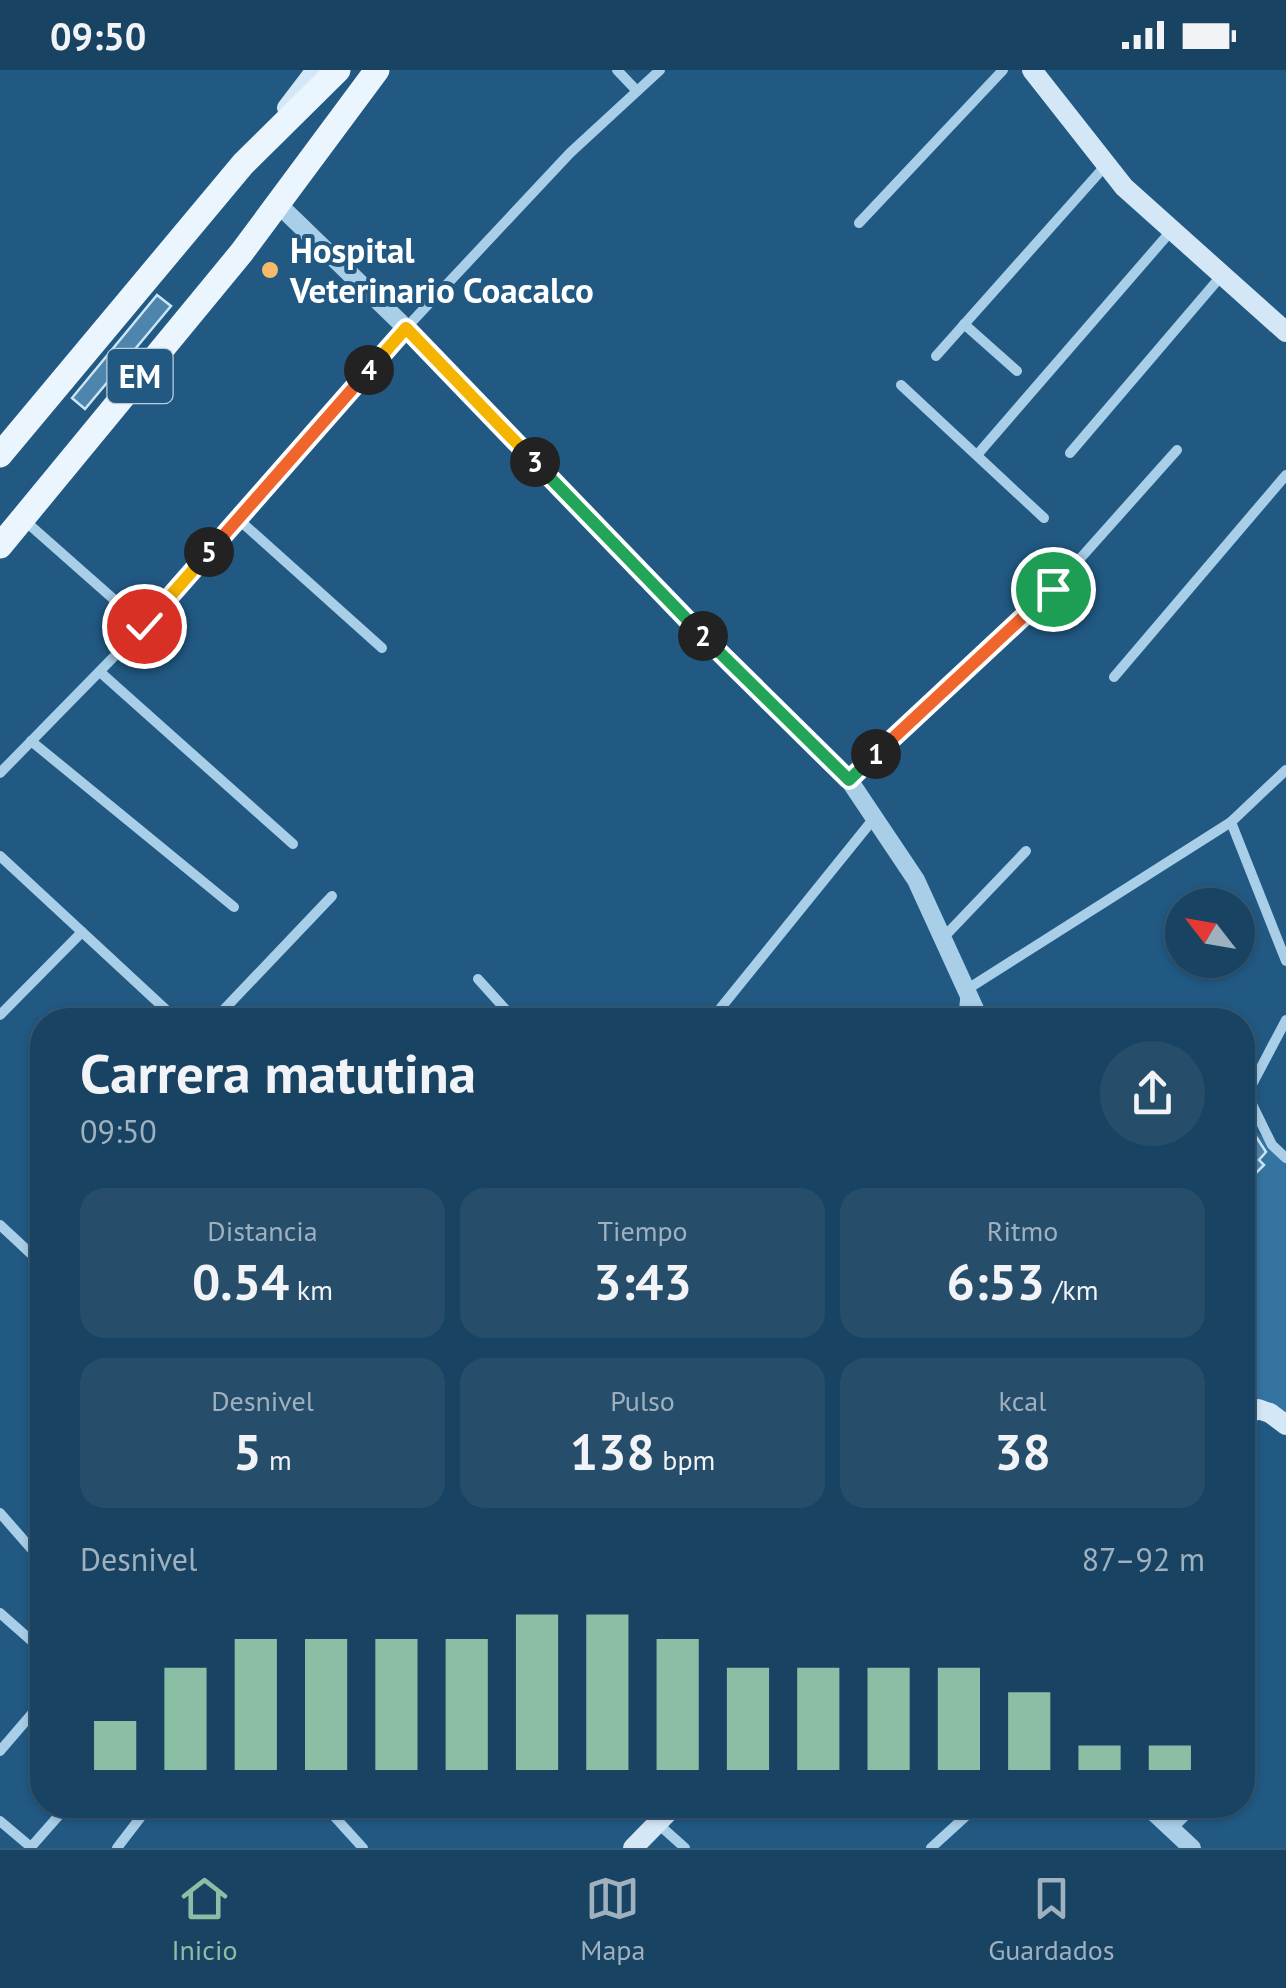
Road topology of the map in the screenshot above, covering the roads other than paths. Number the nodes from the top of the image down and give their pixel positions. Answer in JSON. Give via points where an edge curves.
{"nodes":[{"id":1,"x":377,"y":70,"type":"edge"},
{"id":2,"x":392,"y":70,"type":"edge"},
{"id":3,"x":617,"y":70,"type":"edge"},
{"id":4,"x":660,"y":70,"type":"edge"},
{"id":5,"x":1003,"y":70,"type":"edge"},
{"id":6,"x":1032,"y":70,"type":"edge"},
{"id":7,"x":329,"y":72,"type":"edge"},
{"id":8,"x":637,"y":92,"type":"junction"},
{"id":9,"x":1106,"y":164,"type":"junction"},
{"id":10,"x":278,"y":204,"type":"junction"},
{"id":11,"x":859,"y":223,"type":"dead end"},
{"id":12,"x":1171,"y":231,"type":"junction"},
{"id":13,"x":1222,"y":274,"type":"junction"},
{"id":14,"x":964,"y":324,"type":"junction"},
{"id":15,"x":406,"y":328,"type":"junction"},
{"id":16,"x":1286,"y":332,"type":"edge"},
{"id":17,"x":936,"y":356,"type":"dead end"},
{"id":18,"x":1017,"y":371,"type":"dead end"},
{"id":19,"x":901,"y":385,"type":"dead end"},
{"id":20,"x":1177,"y":450,"type":"dead end"},
{"id":21,"x":1070,"y":452,"type":"dead end"},
{"id":22,"x":0,"y":455,"type":"edge"},
{"id":23,"x":976,"y":455,"type":"junction"},
{"id":24,"x":1286,"y":475,"type":"edge"},
{"id":25,"x":1044,"y":518,"type":"dead end"},
{"id":26,"x":23,"y":519,"type":"junction"},
{"id":27,"x":238,"y":519,"type":"junction"},
{"id":28,"x":0,"y":546,"type":"edge"},
{"id":29,"x":144,"y":626,"type":"junction"},
{"id":30,"x":382,"y":648,"type":"dead end"},
{"id":31,"x":100,"y":672,"type":"junction"},
{"id":32,"x":1114,"y":678,"type":"dead end"},
{"id":33,"x":31,"y":741,"type":"junction"},
{"id":34,"x":1286,"y":770,"type":"edge"},
{"id":35,"x":0,"y":772,"type":"edge"},
{"id":36,"x":849,"y":780,"type":"junction"},
{"id":37,"x":874,"y":817,"type":"junction"},
{"id":38,"x":1231,"y":822,"type":"junction"},
{"id":39,"x":293,"y":844,"type":"dead end"},
{"id":40,"x":1026,"y":851,"type":"dead end"},
{"id":41,"x":0,"y":856,"type":"edge"},
{"id":42,"x":332,"y":896,"type":"dead end"},
{"id":43,"x":234,"y":907,"type":"dead end"},
{"id":44,"x":82,"y":932,"type":"junction"},
{"id":45,"x":943,"y":938,"type":"junction"},
{"id":46,"x":1286,"y":962,"type":"edge"},
{"id":47,"x":478,"y":979,"type":"dead end"},
{"id":48,"x":966,"y":990,"type":"junction"},
{"id":49,"x":165,"y":1008,"type":"edge"},
{"id":50,"x":225,"y":1008,"type":"edge"},
{"id":51,"x":505,"y":1008,"type":"edge"},
{"id":52,"x":722,"y":1008,"type":"edge"},
{"id":53,"x":964,"y":1008,"type":"edge"},
{"id":54,"x":974,"y":1008,"type":"edge"},
{"id":55,"x":0,"y":1016,"type":"edge"},
{"id":56,"x":1286,"y":1020,"type":"edge"},
{"id":57,"x":1256,"y":1072,"type":"edge"},
{"id":58,"x":1255,"y":1110,"type":"edge"},
{"id":59,"x":1286,"y":1158,"type":"edge"},
{"id":60,"x":0,"y":1224,"type":"edge"},
{"id":61,"x":30,"y":1253,"type":"edge"},
{"id":62,"x":1255,"y":1410,"type":"edge"},
{"id":63,"x":1286,"y":1425,"type":"edge"},
{"id":64,"x":0,"y":1513,"type":"edge"},
{"id":65,"x":30,"y":1547,"type":"edge"},
{"id":66,"x":0,"y":1613,"type":"edge"},
{"id":67,"x":30,"y":1639,"type":"edge"},
{"id":68,"x":30,"y":1716,"type":"edge"},
{"id":69,"x":0,"y":1750,"type":"edge"},
{"id":70,"x":57,"y":1818,"type":"edge"},
{"id":71,"x":140,"y":1818,"type":"edge"},
{"id":72,"x":336,"y":1818,"type":"edge"},
{"id":73,"x":653,"y":1818,"type":"edge"},
{"id":74,"x":662,"y":1818,"type":"edge"},
{"id":75,"x":964,"y":1818,"type":"edge"},
{"id":76,"x":1162,"y":1818,"type":"edge"},
{"id":77,"x":1172,"y":1818,"type":"edge"},
{"id":78,"x":1178,"y":1818,"type":"edge"},
{"id":79,"x":0,"y":1820,"type":"edge"},
{"id":80,"x":658,"y":1822,"type":"junction"},
{"id":81,"x":1169,"y":1824,"type":"junction"},
{"id":82,"x":32,"y":1847,"type":"edge"},
{"id":83,"x":117,"y":1848,"type":"edge"},
{"id":84,"x":363,"y":1848,"type":"edge"},
{"id":85,"x":633,"y":1848,"type":"edge"},
{"id":86,"x":685,"y":1848,"type":"edge"},
{"id":87,"x":931,"y":1848,"type":"edge"},
{"id":88,"x":1192,"y":1848,"type":"edge"}],
"edges":[{"from":1,"to":10,"type":"main road","number":"EM"},
{"from":2,"to":10,"type":"main road"},
{"from":3,"to":8,"type":"street"},
{"from":4,"to":8,"type":"street"},
{"from":5,"to":11,"type":"street"},
{"from":6,"to":9,"type":"main road"},
{"from":7,"to":22,"type":"main road","number":"EM","via":[[236,157]]},
{"from":8,"to":15,"type":"street","via":[[570,153]]},
{"from":9,"to":12,"type":"main road"},
{"from":9,"to":14,"type":"street"},
{"from":10,"to":15,"type":"street"},
{"from":10,"to":26,"type":"main road","number":"EM"},
{"from":12,"to":13,"type":"main road"},
{"from":12,"to":23,"type":"street"},
{"from":13,"to":16,"type":"main road"},
{"from":13,"to":21,"type":"street"},
{"from":14,"to":17,"type":"street"},
{"from":14,"to":18,"type":"street"},
{"from":15,"to":27,"type":"street"},
{"from":15,"to":36,"type":"street"},
{"from":19,"to":23,"type":"street"},
{"from":20,"to":36,"type":"street","via":[[1053,589]]},
{"from":23,"to":25,"type":"street"},
{"from":24,"to":32,"type":"street"},
{"from":26,"to":28,"type":"main road","number":"EM"},
{"from":26,"to":29,"type":"street"},
{"from":27,"to":29,"type":"street"},
{"from":27,"to":30,"type":"street"},
{"from":29,"to":31,"type":"street"},
{"from":31,"to":33,"type":"street"},
{"from":31,"to":39,"type":"street"},
{"from":33,"to":35,"type":"street"},
{"from":33,"to":43,"type":"street"},
{"from":34,"to":38,"type":"street"},
{"from":36,"to":37,"type":"street"},
{"from":37,"to":45,"type":"street","via":[[916,880]]},
{"from":37,"to":52,"type":"street"},
{"from":38,"to":46,"type":"street"},
{"from":38,"to":48,"type":"street"},
{"from":40,"to":45,"type":"street"},
{"from":41,"to":44,"type":"street"},
{"from":42,"to":50,"type":"street"},
{"from":44,"to":49,"type":"street"},
{"from":44,"to":55,"type":"street"},
{"from":45,"to":48,"type":"street"},
{"from":47,"to":51,"type":"street"},
{"from":48,"to":53,"type":"street"},
{"from":48,"to":54,"type":"street"},
{"from":56,"to":57,"type":"street"},
{"from":58,"to":59,"type":"street"},
{"from":60,"to":61,"type":"street"},
{"from":62,"to":63,"type":"main road"},
{"from":64,"to":65,"type":"street"},
{"from":66,"to":67,"type":"street"},
{"from":68,"to":69,"type":"street"},
{"from":70,"to":82,"type":"street"},
{"from":71,"to":83,"type":"street"},
{"from":72,"to":84,"type":"street"},
{"from":73,"to":80,"type":"street"},
{"from":74,"to":80,"type":"main road"},
{"from":75,"to":87,"type":"street"},
{"from":76,"to":81,"type":"street"},
{"from":77,"to":81,"type":"street"},
{"from":78,"to":81,"type":"street"},
{"from":79,"to":82,"type":"street"},
{"from":80,"to":85,"type":"main road"},
{"from":80,"to":86,"type":"street"},
{"from":81,"to":88,"type":"street"}]}
